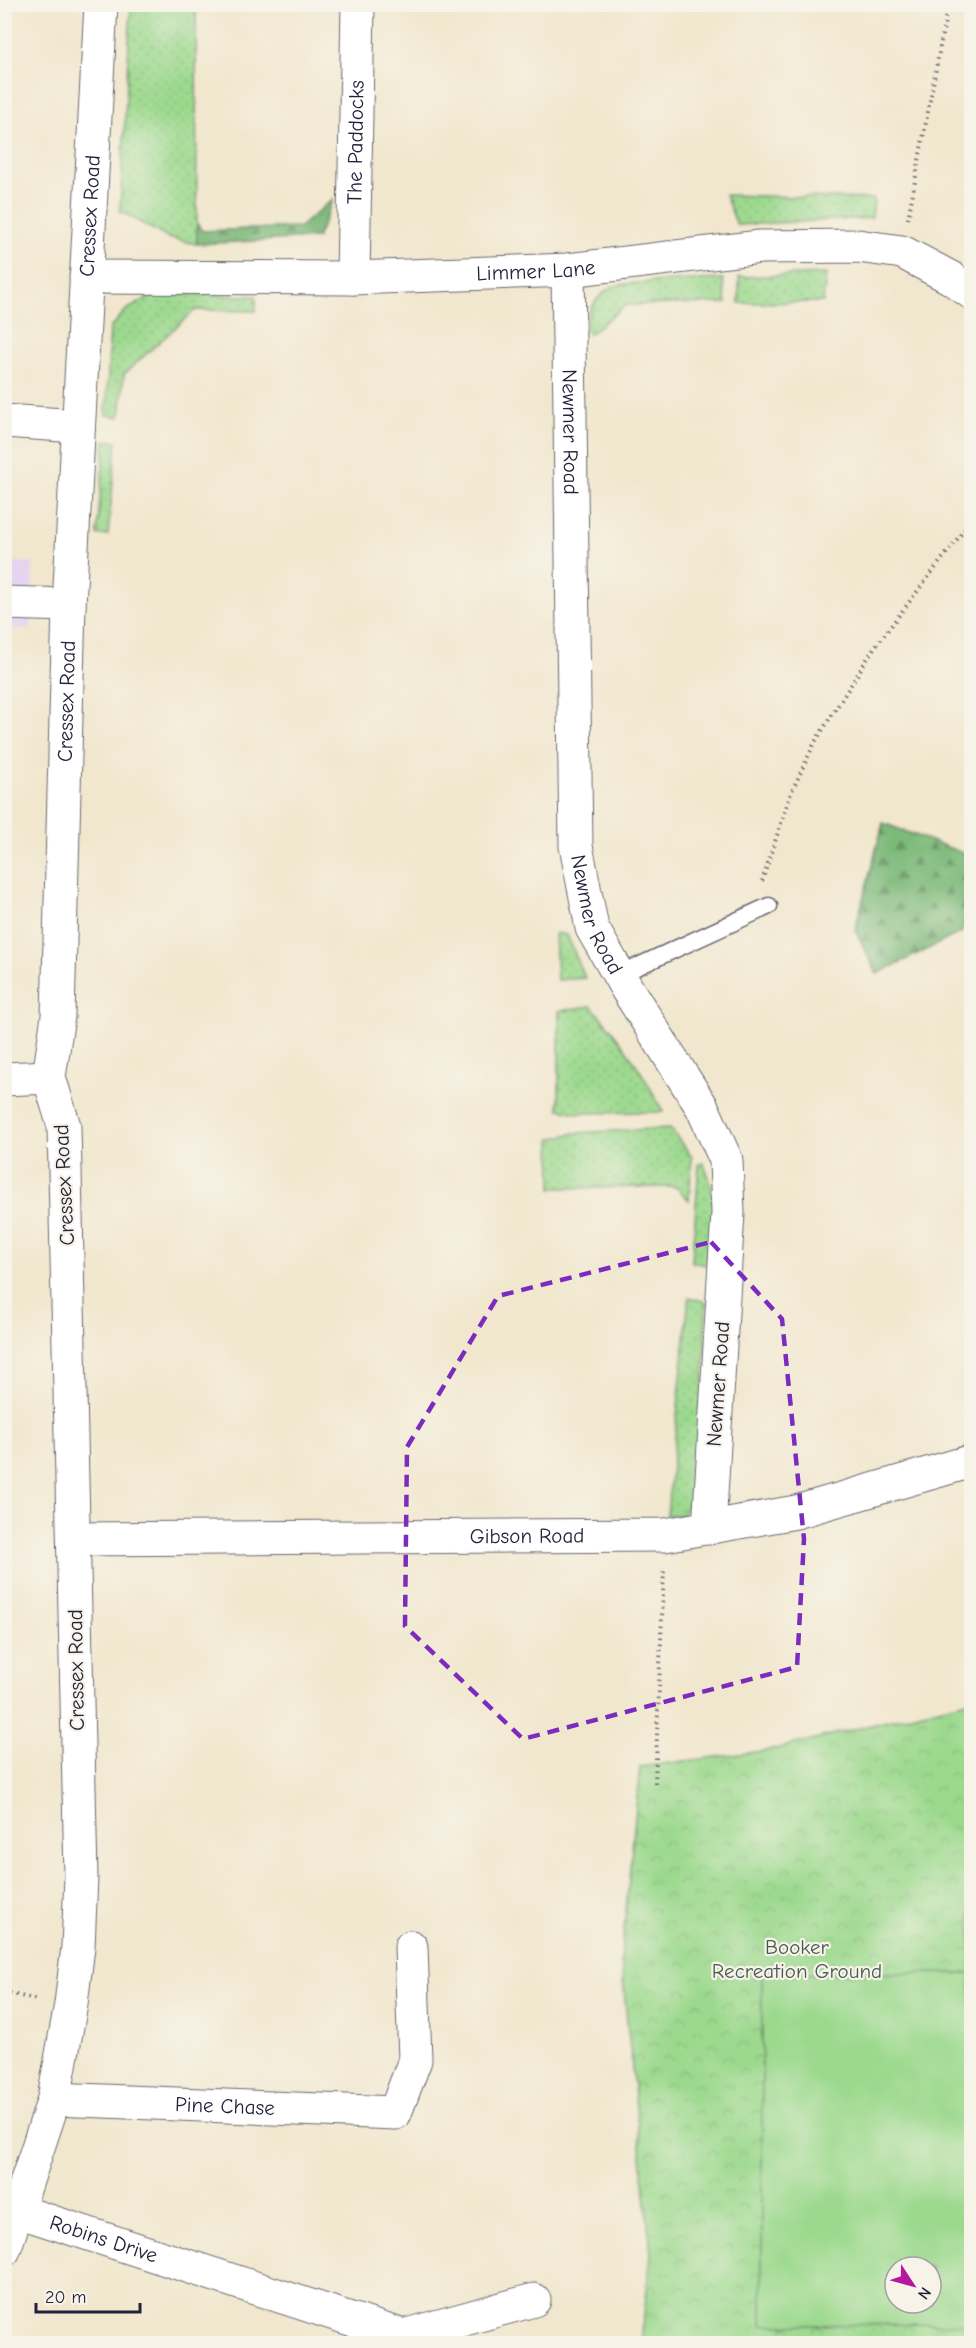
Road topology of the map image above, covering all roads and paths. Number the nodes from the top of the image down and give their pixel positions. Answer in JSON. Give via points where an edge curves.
{"nodes":[{"id":1,"x":101,"y":4,"type":"edge"},
{"id":2,"x":358,"y":4,"type":"edge"},
{"id":3,"x":948,"y":4,"type":"edge"},
{"id":4,"x":902,"y":252,"type":"junction"},
{"id":5,"x":568,"y":270,"type":"junction"},
{"id":6,"x":86,"y":277,"type":"junction"},
{"id":7,"x":353,"y":278,"type":"junction"},
{"id":8,"x":972,"y":293,"type":"edge"},
{"id":9,"x":4,"y":421,"type":"edge"},
{"id":10,"x":78,"y":426,"type":"junction"},
{"id":11,"x":972,"y":520,"type":"edge"},
{"id":12,"x":4,"y":603,"type":"edge"},
{"id":13,"x":69,"y":605,"type":"junction"},
{"id":14,"x":769,"y":906,"type":"dead end"},
{"id":15,"x":752,"y":913,"type":"junction"},
{"id":16,"x":619,"y":975,"type":"junction"},
{"id":17,"x":49,"y":1077,"type":"junction"},
{"id":18,"x":4,"y":1079,"type":"edge"},
{"id":19,"x":972,"y":1461,"type":"edge"},
{"id":20,"x":709,"y":1528,"type":"junction"},
{"id":21,"x":665,"y":1535,"type":"junction"},
{"id":22,"x":74,"y":1539,"type":"junction"},
{"id":23,"x":655,"y":1783,"type":"dead end"},
{"id":24,"x":411,"y":1947,"type":"dead end"},
{"id":25,"x":4,"y":1992,"type":"edge"},
{"id":26,"x":47,"y":2003,"type":"dead end"},
{"id":27,"x":54,"y":2099,"type":"junction"},
{"id":28,"x":18,"y":2211,"type":"junction"},
{"id":29,"x":4,"y":2250,"type":"edge"},
{"id":30,"x":534,"y":2300,"type":"dead end"}],
"edges":[{"from":1,"to":6,"type":"street","name":"Cressex Road"},
{"from":2,"to":7,"type":"street","name":"The Paddocks"},
{"from":3,"to":4,"type":"path"},
{"from":4,"to":5,"type":"street","name":"Limmer Lane","via":[[858,246],[759,247]]},
{"from":4,"to":8,"type":"street","name":"Limmer Lane"},
{"from":5,"to":7,"type":"street","name":"Limmer Lane"},
{"from":5,"to":16,"type":"street","name":"Newmer Road","via":[[576,846],[592,928]]},
{"from":6,"to":7,"type":"street","name":"Limmer Lane"},
{"from":6,"to":10,"type":"street","name":"Cressex Road"},
{"from":9,"to":10,"type":"street"},
{"from":10,"to":13,"type":"street","name":"Cressex Road"},
{"from":11,"to":15,"type":"path","via":[[874,648],[815,742],[791,792]]},
{"from":12,"to":13,"type":"street"},
{"from":13,"to":17,"type":"street","name":"Cressex Road","via":[[58,1016]]},
{"from":14,"to":15,"type":"lane"},
{"from":15,"to":16,"type":"lane"},
{"from":16,"to":20,"type":"street","name":"Newmer Road","via":[[702,1107],[726,1160],[728,1213]]},
{"from":17,"to":18,"type":"street"},
{"from":17,"to":22,"type":"street","name":"Cressex Road","via":[[64,1126]]},
{"from":19,"to":20,"type":"street","name":"Gibson Road","via":[[796,1512]]},
{"from":20,"to":21,"type":"street","name":"Gibson Road"},
{"from":21,"to":22,"type":"street","name":"Gibson Road"},
{"from":21,"to":23,"type":"path"},
{"from":22,"to":27,"type":"street","name":"Cressex Road","via":[[81,1877],[78,1947]]},
{"from":24,"to":27,"type":"street","name":"Pine Chase","via":[[416,2060],[395,2113]]},
{"from":25,"to":26,"type":"path"},
{"from":27,"to":28,"type":"street","name":"Cressex Road"},
{"from":28,"to":29,"type":"street","name":"Cressex Road"},
{"from":28,"to":30,"type":"street","name":"Robins Drive","via":[[403,2336]]}]}
